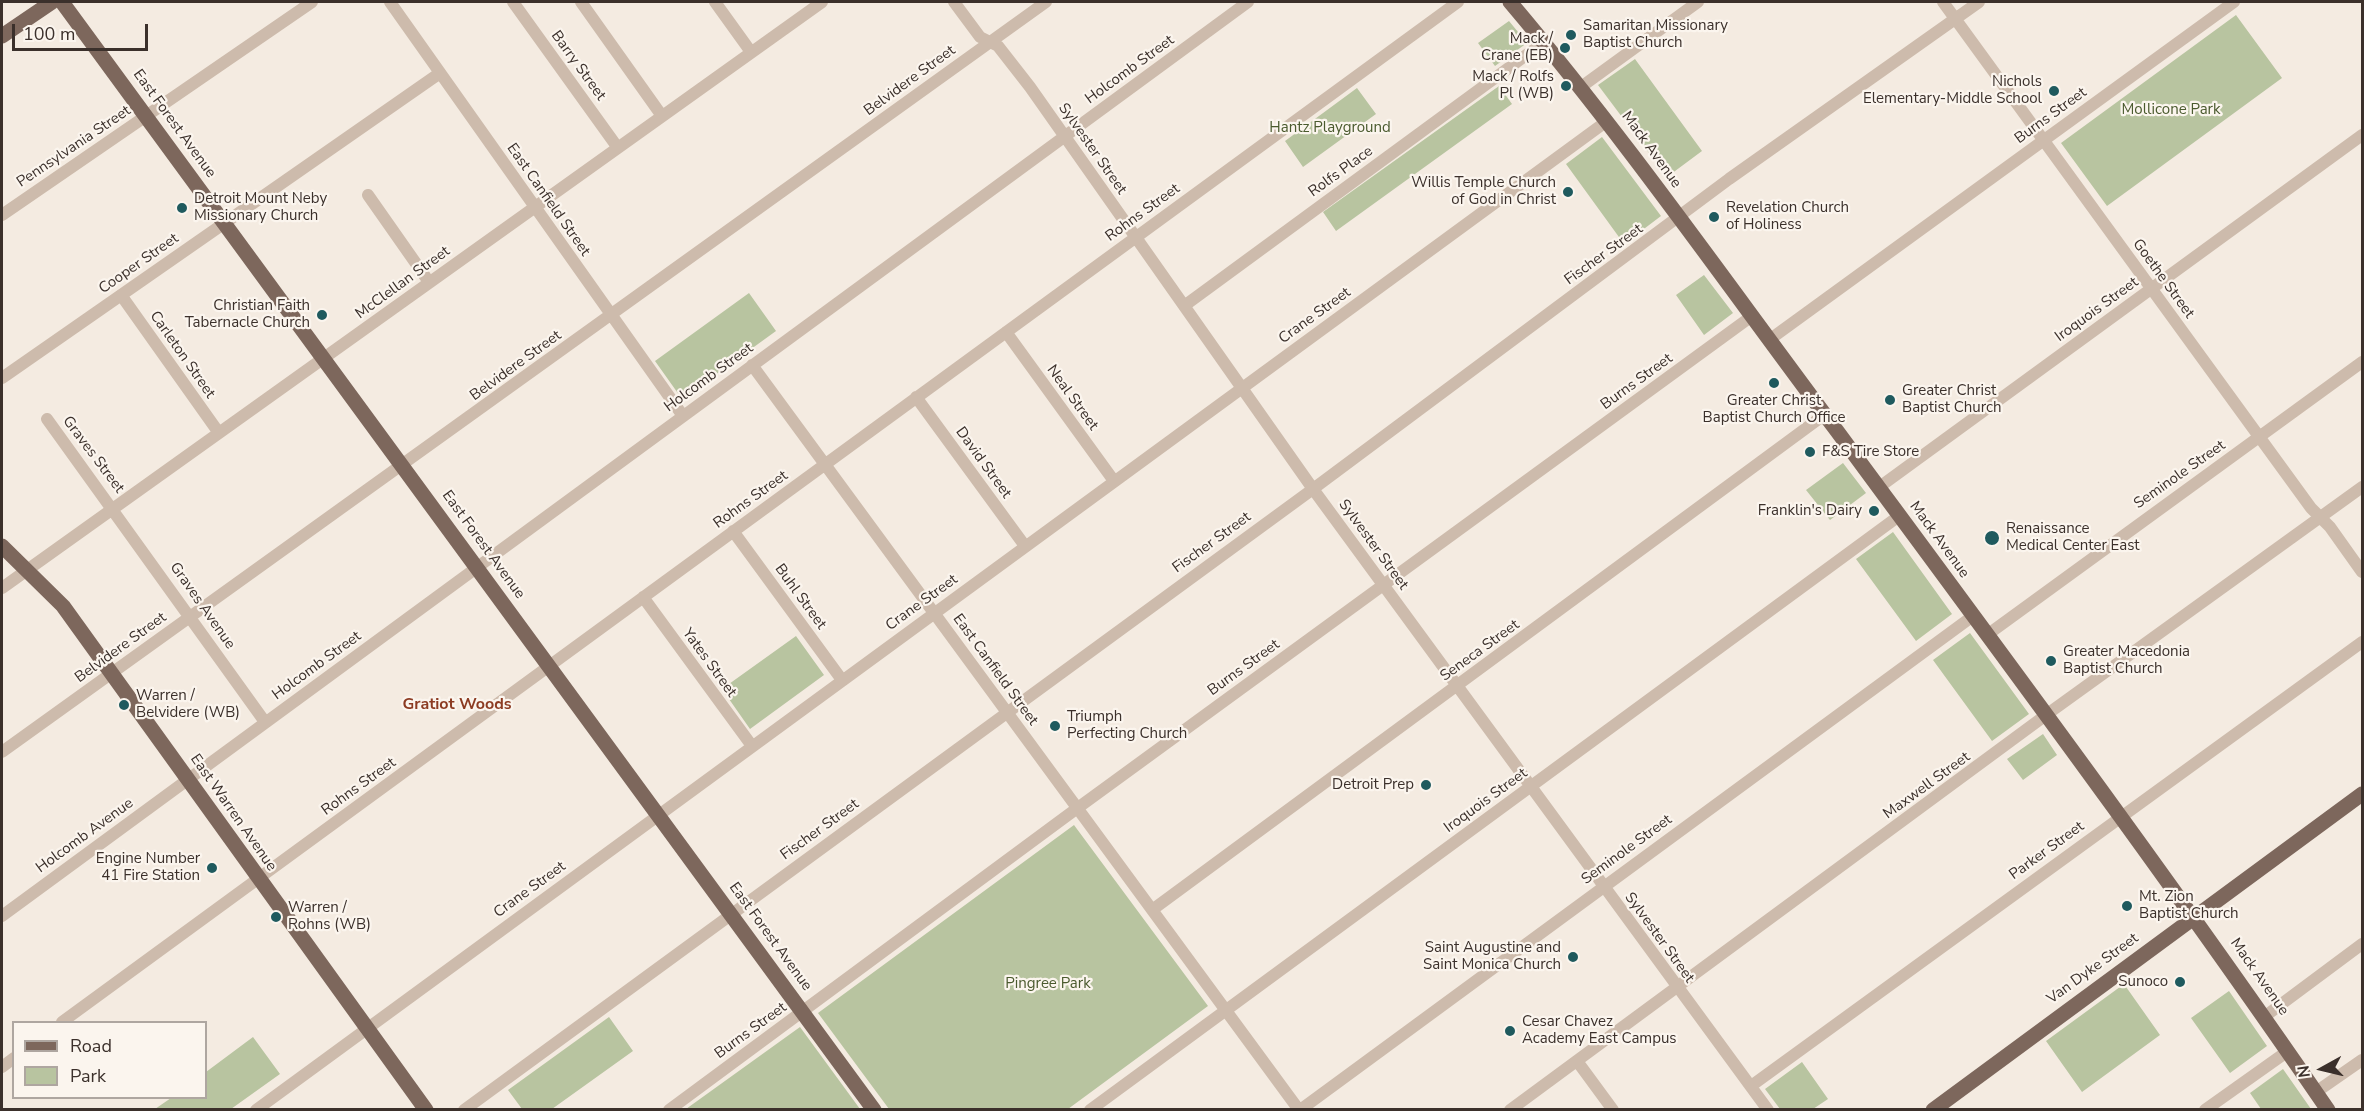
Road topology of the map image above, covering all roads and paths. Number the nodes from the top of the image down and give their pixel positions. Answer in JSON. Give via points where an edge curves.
{"nodes":[{"id":1,"x":52,"y":2,"type":"edge"},
{"id":2,"x":62,"y":2,"type":"edge"},
{"id":3,"x":312,"y":2,"type":"edge"},
{"id":4,"x":390,"y":2,"type":"edge"},
{"id":5,"x":513,"y":2,"type":"edge"},
{"id":6,"x":581,"y":2,"type":"edge"},
{"id":7,"x":715,"y":2,"type":"edge"},
{"id":8,"x":822,"y":2,"type":"edge"},
{"id":9,"x":954,"y":2,"type":"edge"},
{"id":10,"x":1046,"y":2,"type":"edge"},
{"id":11,"x":1248,"y":2,"type":"edge"},
{"id":12,"x":1458,"y":2,"type":"edge"},
{"id":13,"x":1510,"y":2,"type":"edge"},
{"id":14,"x":1698,"y":2,"type":"edge"},
{"id":15,"x":1942,"y":2,"type":"edge"},
{"id":16,"x":1979,"y":2,"type":"edge"},
{"id":17,"x":2234,"y":2,"type":"edge"},
{"id":18,"x":1955,"y":19,"type":"junction"},
{"id":19,"x":2,"y":36,"type":"edge"},
{"id":20,"x":990,"y":42,"type":"junction"},
{"id":21,"x":1544,"y":42,"type":"junction"},
{"id":22,"x":751,"y":52,"type":"junction"},
{"id":23,"x":440,"y":73,"type":"junction"},
{"id":24,"x":1581,"y":87,"type":"junction"},
{"id":25,"x":146,"y":116,"type":"junction"},
{"id":26,"x":662,"y":116,"type":"junction"},
{"id":27,"x":1607,"y":121,"type":"junction"},
{"id":28,"x":2362,"y":135,"type":"edge"},
{"id":29,"x":1064,"y":136,"type":"junction"},
{"id":30,"x":2044,"y":140,"type":"junction"},
{"id":31,"x":618,"y":147,"type":"junction"},
{"id":32,"x":368,"y":195,"type":"dead end"},
{"id":33,"x":535,"y":207,"type":"junction"},
{"id":34,"x":2,"y":215,"type":"edge"},
{"id":35,"x":1678,"y":218,"type":"junction"},
{"id":36,"x":225,"y":223,"type":"junction"},
{"id":37,"x":1136,"y":237,"type":"junction"},
{"id":38,"x":429,"y":282,"type":"junction"},
{"id":39,"x":2152,"y":289,"type":"junction"},
{"id":40,"x":121,"y":295,"type":"junction"},
{"id":41,"x":1184,"y":306,"type":"junction"},
{"id":42,"x":612,"y":315,"type":"junction"},
{"id":43,"x":1752,"y":316,"type":"junction"},
{"id":44,"x":1006,"y":332,"type":"junction"},
{"id":45,"x":1769,"y":340,"type":"junction"},
{"id":46,"x":323,"y":358,"type":"junction"},
{"id":47,"x":2362,"y":362,"type":"edge"},
{"id":48,"x":752,"y":365,"type":"junction"},
{"id":49,"x":2,"y":378,"type":"edge"},
{"id":50,"x":1242,"y":388,"type":"junction"},
{"id":51,"x":916,"y":398,"type":"junction"},
{"id":52,"x":1824,"y":415,"type":"junction"},
{"id":53,"x":683,"y":416,"type":"junction"},
{"id":54,"x":47,"y":419,"type":"dead end"},
{"id":55,"x":219,"y":433,"type":"junction"},
{"id":56,"x":2260,"y":437,"type":"junction"},
{"id":57,"x":825,"y":464,"type":"junction"},
{"id":58,"x":402,"y":465,"type":"junction"},
{"id":59,"x":1114,"y":481,"type":"junction"},
{"id":60,"x":2362,"y":487,"type":"edge"},
{"id":61,"x":1878,"y":488,"type":"junction"},
{"id":62,"x":1313,"y":489,"type":"junction"},
{"id":63,"x":114,"y":508,"type":"junction"},
{"id":64,"x":1899,"y":516,"type":"junction"},
{"id":65,"x":2321,"y":517,"type":"junction"},
{"id":66,"x":733,"y":531,"type":"junction"},
{"id":67,"x":2,"y":546,"type":"edge"},
{"id":68,"x":1025,"y":546,"type":"junction"},
{"id":69,"x":477,"y":567,"type":"junction"},
{"id":70,"x":27,"y":570,"type":"junction"},
{"id":71,"x":2362,"y":572,"type":"edge"},
{"id":72,"x":1383,"y":586,"type":"junction"},
{"id":73,"x":2,"y":588,"type":"edge"},
{"id":74,"x":643,"y":597,"type":"junction"},
{"id":75,"x":934,"y":613,"type":"junction"},
{"id":76,"x":1972,"y":616,"type":"junction"},
{"id":77,"x":190,"y":617,"type":"junction"},
{"id":78,"x":1987,"y":635,"type":"junction"},
{"id":79,"x":2362,"y":642,"type":"edge"},
{"id":80,"x":549,"y":666,"type":"junction"},
{"id":81,"x":111,"y":673,"type":"junction"},
{"id":82,"x":842,"y":680,"type":"junction"},
{"id":83,"x":1457,"y":686,"type":"junction"},
{"id":84,"x":1007,"y":712,"type":"junction"},
{"id":85,"x":2046,"y":715,"type":"junction"},
{"id":86,"x":265,"y":722,"type":"junction"},
{"id":87,"x":752,"y":746,"type":"junction"},
{"id":88,"x":2,"y":752,"type":"edge"},
{"id":89,"x":187,"y":780,"type":"junction"},
{"id":90,"x":1531,"y":786,"type":"junction"},
{"id":91,"x":2362,"y":794,"type":"edge"},
{"id":92,"x":1077,"y":808,"type":"junction"},
{"id":93,"x":658,"y":815,"type":"junction"},
{"id":94,"x":2122,"y":817,"type":"junction"},
{"id":95,"x":258,"y":880,"type":"junction"},
{"id":96,"x":1603,"y":886,"type":"junction"},
{"id":97,"x":1152,"y":910,"type":"junction"},
{"id":98,"x":731,"y":913,"type":"junction"},
{"id":99,"x":2,"y":916,"type":"edge"},
{"id":100,"x":2195,"y":916,"type":"junction"},
{"id":101,"x":2362,"y":944,"type":"edge"},
{"id":102,"x":1677,"y":987,"type":"junction"},
{"id":103,"x":1226,"y":1010,"type":"junction"},
{"id":104,"x":802,"y":1012,"type":"junction"},
{"id":105,"x":2264,"y":1017,"type":"junction"},
{"id":106,"x":65,"y":1021,"type":"edge"},
{"id":107,"x":367,"y":1028,"type":"junction"},
{"id":108,"x":2288,"y":1051,"type":"junction"},
{"id":109,"x":2362,"y":1060,"type":"edge"},
{"id":110,"x":1577,"y":1061,"type":"junction"},
{"id":111,"x":1751,"y":1086,"type":"junction"},
{"id":112,"x":2316,"y":1092,"type":"junction"},
{"id":113,"x":256,"y":1110,"type":"edge"},
{"id":114,"x":426,"y":1110,"type":"edge"},
{"id":115,"x":464,"y":1110,"type":"edge"},
{"id":116,"x":669,"y":1110,"type":"edge"},
{"id":117,"x":874,"y":1110,"type":"edge"},
{"id":118,"x":1090,"y":1110,"type":"edge"},
{"id":119,"x":1299,"y":1110,"type":"edge"},
{"id":120,"x":1510,"y":1110,"type":"edge"},
{"id":121,"x":1612,"y":1110,"type":"edge"},
{"id":122,"x":1768,"y":1110,"type":"edge"},
{"id":123,"x":1933,"y":1110,"type":"edge"},
{"id":124,"x":2205,"y":1110,"type":"edge"},
{"id":125,"x":2328,"y":1110,"type":"edge"}],
"edges":[{"from":1,"to":19,"type":"main road"},
{"from":2,"to":25,"type":"main road","name":"East Forest Avenue"},
{"from":3,"to":25,"type":"street","name":"Pennsylvania Street"},
{"from":4,"to":23,"type":"street","name":"East Canfield Street"},
{"from":5,"to":31,"type":"street","name":"Barry Street"},
{"from":6,"to":26,"type":"street"},
{"from":7,"to":22,"type":"street"},
{"from":8,"to":22,"type":"street","name":"McClellan Street"},
{"from":9,"to":20,"type":"street","name":"Sylvester Street","via":[[980,37]]},
{"from":10,"to":20,"type":"street","name":"Belvidere Street"},
{"from":11,"to":29,"type":"street","name":"Holcomb Street"},
{"from":12,"to":37,"type":"street","name":"Rohns Street"},
{"from":13,"to":21,"type":"main road","name":"Mack Avenue"},
{"from":14,"to":24,"type":"street"},
{"from":15,"to":18,"type":"street","name":"Goethe Street"},
{"from":16,"to":18,"type":"street","name":"Fischer Street"},
{"from":17,"to":30,"type":"street","name":"Burns Street"},
{"from":18,"to":30,"type":"street","name":"Goethe Street"},
{"from":18,"to":35,"type":"street","name":"Fischer Street"},
{"from":20,"to":29,"type":"street","name":"Sylvester Street","via":[[998,46]]},
{"from":20,"to":42,"type":"street","name":"Belvidere Street"},
{"from":21,"to":24,"type":"main road","name":"Mack Avenue"},
{"from":21,"to":41,"type":"street","name":"Rolfs Place"},
{"from":22,"to":26,"type":"street","name":"McClellan Street"},
{"from":23,"to":33,"type":"street","name":"East Canfield Street"},
{"from":23,"to":36,"type":"street","name":"Cooper Street"},
{"from":24,"to":27,"type":"main road","name":"Mack Avenue"},
{"from":25,"to":34,"type":"street","name":"Pennsylvania Street"},
{"from":25,"to":36,"type":"main road","name":"East Forest Avenue"},
{"from":26,"to":31,"type":"street","name":"McClellan Street"},
{"from":27,"to":35,"type":"main road","name":"Mack Avenue"},
{"from":27,"to":50,"type":"street","name":"Crane Street"},
{"from":28,"to":39,"type":"street","name":"Iroquois Street"},
{"from":29,"to":37,"type":"street","name":"Sylvester Street"},
{"from":29,"to":48,"type":"street","name":"Holcomb Street"},
{"from":30,"to":39,"type":"street","name":"Goethe Street"},
{"from":30,"to":45,"type":"street","name":"Burns Street"},
{"from":31,"to":33,"type":"street","name":"McClellan Street"},
{"from":32,"to":38,"type":"street"},
{"from":33,"to":38,"type":"street","name":"McClellan Street"},
{"from":33,"to":42,"type":"street","name":"East Canfield Street"},
{"from":35,"to":43,"type":"main road","name":"Mack Avenue"},
{"from":35,"to":62,"type":"street","name":"Fischer Street"},
{"from":36,"to":40,"type":"street","name":"Cooper Street"},
{"from":36,"to":46,"type":"main road","name":"East Forest Avenue"},
{"from":37,"to":41,"type":"street","name":"Sylvester Street"},
{"from":37,"to":44,"type":"street","name":"Rohns Street"},
{"from":38,"to":46,"type":"street","name":"McClellan Street"},
{"from":39,"to":56,"type":"street","name":"Goethe Street"},
{"from":39,"to":61,"type":"street","name":"Iroquois Street"},
{"from":40,"to":49,"type":"street","name":"Cooper Street"},
{"from":40,"to":55,"type":"street","name":"Carleton Street"},
{"from":41,"to":50,"type":"street","name":"Sylvester Street"},
{"from":42,"to":53,"type":"street","name":"East Canfield Street"},
{"from":42,"to":58,"type":"street","name":"Belvidere Street"},
{"from":43,"to":45,"type":"main road","name":"Mack Avenue"},
{"from":43,"to":72,"type":"street","name":"Burns Street"},
{"from":44,"to":51,"type":"street","name":"Rohns Street"},
{"from":44,"to":59,"type":"street","name":"Neal Street"},
{"from":45,"to":52,"type":"main road","name":"Mack Avenue"},
{"from":46,"to":55,"type":"street","name":"McClellan Street"},
{"from":46,"to":58,"type":"main road","name":"East Forest Avenue"},
{"from":47,"to":56,"type":"street","name":"Seminole Street"},
{"from":48,"to":53,"type":"street","name":"Holcomb Street"},
{"from":48,"to":57,"type":"street","name":"East Canfield Street"},
{"from":50,"to":59,"type":"street","name":"Crane Street"},
{"from":50,"to":62,"type":"street","name":"Sylvester Street"},
{"from":51,"to":57,"type":"street","name":"Rohns Street"},
{"from":51,"to":68,"type":"street","name":"David Street"},
{"from":52,"to":61,"type":"main road","name":"Mack Avenue"},
{"from":52,"to":83,"type":"street","name":"Seneca Street"},
{"from":53,"to":69,"type":"street","name":"Holcomb Street"},
{"from":54,"to":63,"type":"street","name":"Graves Street"},
{"from":55,"to":63,"type":"street","name":"McClellan Street"},
{"from":56,"to":65,"type":"street","name":"Goethe Street"},
{"from":56,"to":78,"type":"street","name":"Seminole Street"},
{"from":57,"to":66,"type":"street","name":"Rohns Street"},
{"from":57,"to":75,"type":"street","name":"East Canfield Street"},
{"from":58,"to":69,"type":"main road","name":"East Forest Avenue"},
{"from":58,"to":77,"type":"street","name":"Belvidere Street"},
{"from":59,"to":68,"type":"street","name":"Crane Street"},
{"from":60,"to":65,"type":"street","name":"Maxwell Street"},
{"from":61,"to":64,"type":"main road","name":"Mack Avenue"},
{"from":62,"to":72,"type":"street","name":"Sylvester Street"},
{"from":62,"to":84,"type":"street","name":"Fischer Street"},
{"from":63,"to":70,"type":"street","name":"McClellan Street"},
{"from":63,"to":77,"type":"street","name":"Graves Avenue"},
{"from":64,"to":76,"type":"main road","name":"Mack Avenue"},
{"from":64,"to":90,"type":"street","name":"Iroquois Street"},
{"from":65,"to":71,"type":"street","name":"Goethe Street"},
{"from":65,"to":85,"type":"street","name":"Maxwell Street"},
{"from":66,"to":74,"type":"street","name":"Rohns Street"},
{"from":66,"to":82,"type":"street","name":"Buhl Street"},
{"from":67,"to":70,"type":"main road","name":"East Warren Avenue"},
{"from":68,"to":75,"type":"street","name":"Crane Street"},
{"from":69,"to":80,"type":"main road","name":"East Forest Avenue"},
{"from":69,"to":86,"type":"street","name":"Holcomb Street"},
{"from":70,"to":73,"type":"street","name":"McClellan Street"},
{"from":70,"to":81,"type":"main road","name":"East Warren Avenue","via":[[63,606]]},
{"from":72,"to":83,"type":"street","name":"Sylvester Street"},
{"from":72,"to":92,"type":"street","name":"Burns Street"},
{"from":74,"to":80,"type":"street","name":"Rohns Street"},
{"from":74,"to":87,"type":"street","name":"Yates Street"},
{"from":75,"to":82,"type":"street","name":"Crane Street"},
{"from":75,"to":84,"type":"street","name":"East Canfield Street"},
{"from":76,"to":78,"type":"main road","name":"Mack Avenue"},
{"from":76,"to":96,"type":"street","name":"Seminole Street"},
{"from":77,"to":81,"type":"street","name":"Belvidere Street"},
{"from":77,"to":86,"type":"street","name":"Graves Avenue"},
{"from":78,"to":85,"type":"main road","name":"Mack Avenue"},
{"from":79,"to":94,"type":"street","name":"Parker Street"},
{"from":80,"to":93,"type":"main road","name":"East Forest Avenue"},
{"from":80,"to":95,"type":"street","name":"Rohns Street"},
{"from":81,"to":88,"type":"street","name":"Belvidere Street"},
{"from":81,"to":89,"type":"main road","name":"East Warren Avenue"},
{"from":82,"to":87,"type":"street","name":"Crane Street"},
{"from":83,"to":90,"type":"street","name":"Sylvester Street"},
{"from":83,"to":97,"type":"street","name":"Seneca Street"},
{"from":84,"to":92,"type":"street","name":"East Canfield Street"},
{"from":84,"to":98,"type":"street","name":"Fischer Street"},
{"from":85,"to":94,"type":"main road","name":"Mack Avenue"},
{"from":85,"to":102,"type":"street","name":"Maxwell Street"},
{"from":86,"to":89,"type":"street","name":"Holcomb Street"},
{"from":87,"to":93,"type":"street","name":"Crane Street"},
{"from":89,"to":95,"type":"main road","name":"East Warren Avenue"},
{"from":89,"to":99,"type":"street","name":"Holcomb Avenue"},
{"from":90,"to":96,"type":"street","name":"Sylvester Street"},
{"from":90,"to":103,"type":"street","name":"Iroquois Street"},
{"from":91,"to":100,"type":"main road","name":"Van Dyke Street"},
{"from":92,"to":97,"type":"street","name":"East Canfield Street"},
{"from":92,"to":104,"type":"street","name":"Burns Street"},
{"from":93,"to":98,"type":"main road","name":"East Forest Avenue"},
{"from":93,"to":107,"type":"street","name":"Crane Street"},
{"from":94,"to":100,"type":"main road","name":"Mack Avenue"},
{"from":94,"to":111,"type":"street","name":"Parker Street"},
{"from":95,"to":106,"type":"street","name":"Rohns Street"},
{"from":95,"to":107,"type":"main road","name":"East Warren Avenue"},
{"from":96,"to":102,"type":"street","name":"Sylvester Street"},
{"from":96,"to":119,"type":"street","name":"Seminole Street"},
{"from":97,"to":103,"type":"street","name":"East Canfield Street"},
{"from":98,"to":104,"type":"main road","name":"East Forest Avenue"},
{"from":98,"to":115,"type":"street","name":"Fischer Street"},
{"from":100,"to":105,"type":"main road","name":"Mack Avenue"},
{"from":100,"to":123,"type":"main road","name":"Van Dyke Street"},
{"from":101,"to":105,"type":"street"},
{"from":102,"to":110,"type":"street","name":"Maxwell Street"},
{"from":102,"to":111,"type":"street","name":"Sylvester Street"},
{"from":103,"to":118,"type":"street","name":"Iroquois Street"},
{"from":103,"to":119,"type":"street","name":"East Canfield Street"},
{"from":104,"to":116,"type":"street","name":"Burns Street"},
{"from":104,"to":117,"type":"main road","name":"East Forest Avenue"},
{"from":105,"to":108,"type":"main road","name":"Mack Avenue"},
{"from":107,"to":113,"type":"street","name":"Crane Street"},
{"from":107,"to":114,"type":"main road","name":"East Warren Avenue"},
{"from":108,"to":112,"type":"main road","name":"Mack Avenue"},
{"from":108,"to":124,"type":"street"},
{"from":109,"to":112,"type":"street"},
{"from":110,"to":120,"type":"street","name":"Maxwell Street"},
{"from":110,"to":121,"type":"street"},
{"from":111,"to":122,"type":"street","name":"Sylvester Street"},
{"from":112,"to":125,"type":"main road","name":"Mack Avenue"}]}
